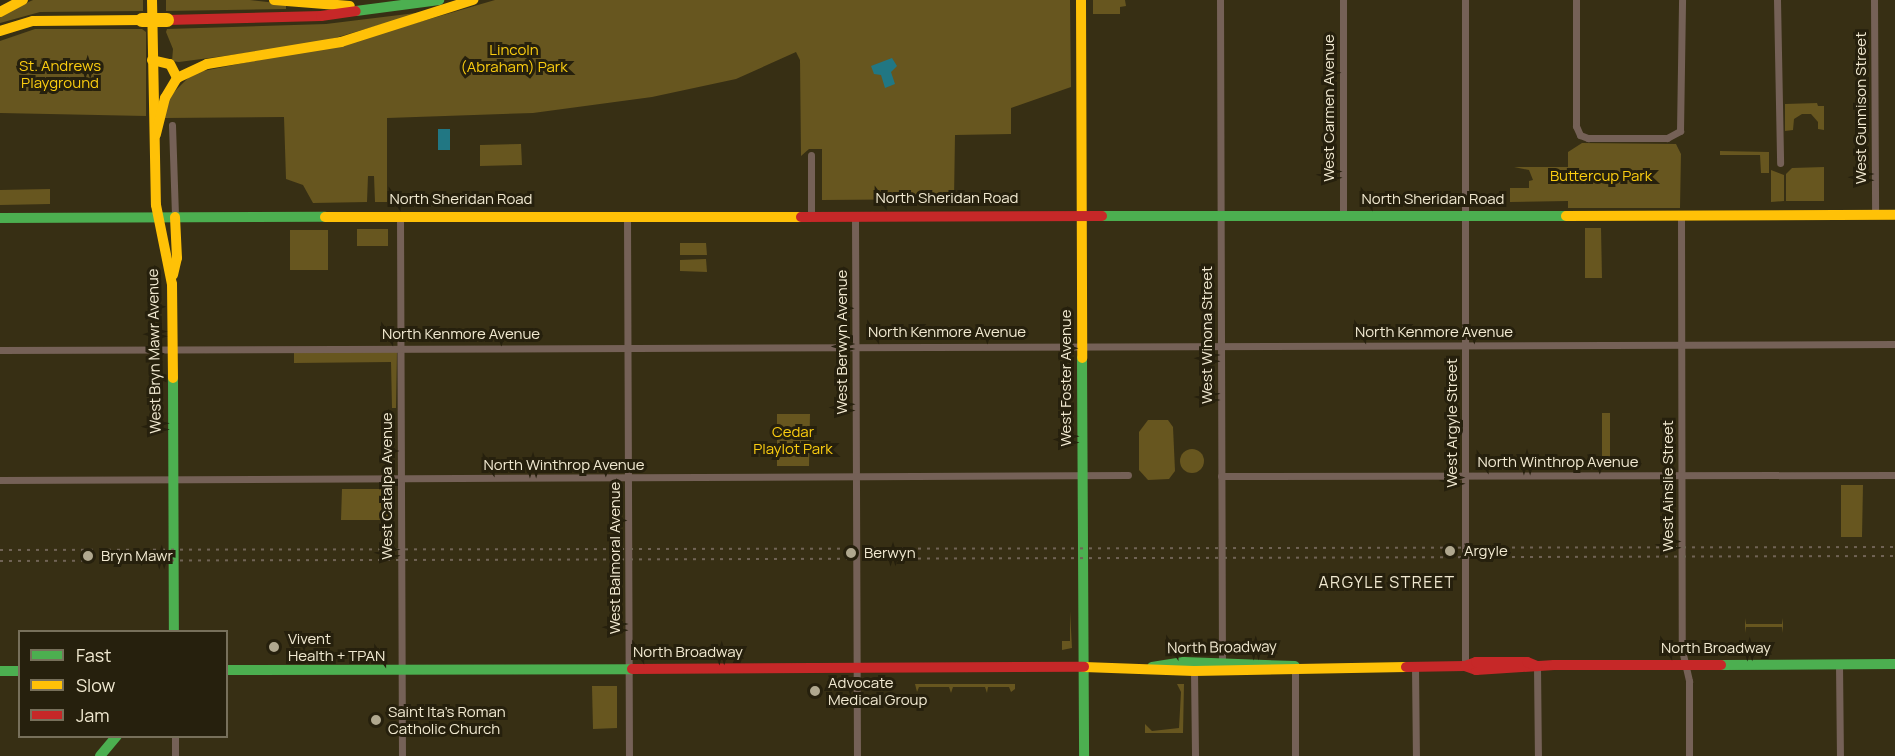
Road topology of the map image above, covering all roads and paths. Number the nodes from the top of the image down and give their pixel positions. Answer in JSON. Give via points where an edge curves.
{"nodes":[{"id":1,"x":6,"y":0,"type":"edge"},
{"id":2,"x":23,"y":0,"type":"edge"},
{"id":3,"x":152,"y":0,"type":"edge"},
{"id":4,"x":274,"y":0,"type":"edge"},
{"id":5,"x":439,"y":0,"type":"edge"},
{"id":6,"x":473,"y":0,"type":"edge"},
{"id":7,"x":1081,"y":0,"type":"edge"},
{"id":8,"x":1220,"y":0,"type":"edge"},
{"id":9,"x":1343,"y":0,"type":"edge"},
{"id":10,"x":1465,"y":0,"type":"edge"},
{"id":11,"x":1576,"y":0,"type":"edge"},
{"id":12,"x":1682,"y":0,"type":"edge"},
{"id":13,"x":1777,"y":0,"type":"edge"},
{"id":14,"x":1874,"y":0,"type":"edge"},
{"id":15,"x":0,"y":3,"type":"edge"},
{"id":16,"x":381,"y":9,"type":"junction"},
{"id":17,"x":0,"y":12,"type":"edge"},
{"id":18,"x":0,"y":31,"type":"edge"},
{"id":19,"x":152,"y":60,"type":"junction"},
{"id":20,"x":177,"y":78,"type":"junction"},
{"id":21,"x":172,"y":125,"type":"dead end"},
{"id":22,"x":156,"y":135,"type":"junction"},
{"id":23,"x":812,"y":155,"type":"dead end"},
{"id":24,"x":1780,"y":163,"type":"dead end"},
{"id":25,"x":1081,"y":214,"type":"junction"},
{"id":26,"x":811,"y":215,"type":"junction"},
{"id":27,"x":855,"y":215,"type":"junction"},
{"id":28,"x":1343,"y":215,"type":"junction"},
{"id":29,"x":1466,"y":215,"type":"junction"},
{"id":30,"x":1681,"y":215,"type":"junction"},
{"id":31,"x":1875,"y":215,"type":"junction"},
{"id":32,"x":1895,"y":215,"type":"edge"},
{"id":33,"x":400,"y":216,"type":"junction"},
{"id":34,"x":627,"y":216,"type":"junction"},
{"id":35,"x":1220,"y":216,"type":"junction"},
{"id":36,"x":159,"y":217,"type":"junction"},
{"id":37,"x":175,"y":217,"type":"junction"},
{"id":38,"x":0,"y":218,"type":"edge"},
{"id":39,"x":172,"y":284,"type":"junction"},
{"id":40,"x":1682,"y":344,"type":"junction"},
{"id":41,"x":1895,"y":344,"type":"edge"},
{"id":42,"x":1082,"y":345,"type":"junction"},
{"id":43,"x":1221,"y":345,"type":"junction"},
{"id":44,"x":855,"y":346,"type":"junction"},
{"id":45,"x":1466,"y":346,"type":"junction"},
{"id":46,"x":628,"y":347,"type":"junction"},
{"id":47,"x":400,"y":348,"type":"junction"},
{"id":48,"x":172,"y":349,"type":"junction"},
{"id":49,"x":0,"y":350,"type":"edge"},
{"id":50,"x":1128,"y":475,"type":"dead end"},
{"id":51,"x":1682,"y":475,"type":"junction"},
{"id":52,"x":1895,"y":475,"type":"edge"},
{"id":53,"x":1083,"y":476,"type":"junction"},
{"id":54,"x":1221,"y":476,"type":"junction"},
{"id":55,"x":1466,"y":476,"type":"junction"},
{"id":56,"x":855,"y":477,"type":"junction"},
{"id":57,"x":628,"y":478,"type":"junction"},
{"id":58,"x":173,"y":479,"type":"junction"},
{"id":59,"x":401,"y":479,"type":"junction"},
{"id":60,"x":0,"y":480,"type":"edge"},
{"id":61,"x":174,"y":630,"type":"edge"},
{"id":62,"x":1686,"y":664,"type":"junction"},
{"id":63,"x":1839,"y":664,"type":"junction"},
{"id":64,"x":1895,"y":664,"type":"edge"},
{"id":65,"x":1415,"y":665,"type":"junction"},
{"id":66,"x":1295,"y":666,"type":"junction"},
{"id":67,"x":1465,"y":666,"type":"junction"},
{"id":68,"x":1537,"y":666,"type":"junction"},
{"id":69,"x":856,"y":667,"type":"junction"},
{"id":70,"x":1084,"y":667,"type":"junction"},
{"id":71,"x":1222,"y":667,"type":"junction"},
{"id":72,"x":1150,"y":668,"type":"junction"},
{"id":73,"x":402,"y":669,"type":"junction"},
{"id":74,"x":629,"y":669,"type":"junction"},
{"id":75,"x":228,"y":670,"type":"edge"},
{"id":76,"x":0,"y":671,"type":"edge"},
{"id":77,"x":18,"y":671,"type":"edge"},
{"id":78,"x":1194,"y":671,"type":"junction"},
{"id":79,"x":115,"y":738,"type":"edge"},
{"id":80,"x":175,"y":738,"type":"edge"},
{"id":81,"x":100,"y":756,"type":"edge"},
{"id":82,"x":175,"y":756,"type":"edge"},
{"id":83,"x":402,"y":756,"type":"edge"},
{"id":84,"x":629,"y":756,"type":"edge"},
{"id":85,"x":857,"y":756,"type":"edge"},
{"id":86,"x":1084,"y":756,"type":"edge"},
{"id":87,"x":1195,"y":756,"type":"edge"},
{"id":88,"x":1295,"y":756,"type":"edge"},
{"id":89,"x":1416,"y":756,"type":"edge"},
{"id":90,"x":1538,"y":756,"type":"edge"},
{"id":91,"x":1689,"y":756,"type":"edge"},
{"id":92,"x":1840,"y":756,"type":"edge"}],
"edges":[{"from":1,"to":15,"type":"main road"},
{"from":2,"to":17,"type":"main road"},
{"from":3,"to":19,"type":"main road","name":"West Bryn Mawr Avenue"},
{"from":4,"to":16,"type":"main road"},
{"from":5,"to":16,"type":"main road"},
{"from":6,"to":20,"type":"main road","via":[[341,42],[207,64]]},
{"from":7,"to":25,"type":"main road","name":"West Foster Avenue"},
{"from":8,"to":35,"type":"street","name":"West Winona Street"},
{"from":9,"to":28,"type":"street","name":"West Carmen Avenue"},
{"from":10,"to":29,"type":"street","name":"West Argyle Street"},
{"from":11,"to":12,"type":"street","via":[[1576,126],[1580,135],[1588,138],[1676,135],[1682,125]]},
{"from":13,"to":24,"type":"street"},
{"from":14,"to":31,"type":"street","name":"West Gunnison Street"},
{"from":16,"to":18,"type":"main road","bridge":true,"via":[[297,17],[33,21]]},
{"from":19,"to":20,"type":"main road","via":[[170,64]]},
{"from":19,"to":22,"type":"main road","name":"West Bryn Mawr Avenue","via":[[152,118]]},
{"from":20,"to":22,"type":"main road","via":[[165,98]]},
{"from":21,"to":37,"type":"street"},
{"from":22,"to":36,"type":"main road","name":"West Bryn Mawr Avenue"},
{"from":23,"to":26,"type":"street"},
{"from":25,"to":27,"type":"main road","name":"North Sheridan Road"},
{"from":25,"to":35,"type":"main road","name":"North Sheridan Road"},
{"from":25,"to":42,"type":"main road","name":"West Foster Avenue"},
{"from":26,"to":27,"type":"main road","name":"North Sheridan Road"},
{"from":26,"to":34,"type":"main road","name":"North Sheridan Road"},
{"from":27,"to":44,"type":"street","name":"West Berwyn Avenue"},
{"from":28,"to":29,"type":"main road","name":"North Sheridan Road"},
{"from":28,"to":35,"type":"main road","name":"North Sheridan Road"},
{"from":29,"to":30,"type":"main road","name":"North Sheridan Road"},
{"from":29,"to":45,"type":"street","name":"West Argyle Street"},
{"from":30,"to":31,"type":"main road","name":"North Sheridan Road"},
{"from":30,"to":40,"type":"street","name":"West Ainslie Street"},
{"from":31,"to":32,"type":"main road","name":"North Sheridan Road"},
{"from":33,"to":34,"type":"main road","name":"North Sheridan Road"},
{"from":33,"to":37,"type":"main road","name":"North Sheridan Road"},
{"from":33,"to":47,"type":"street","name":"West Catalpa Avenue"},
{"from":34,"to":46,"type":"street","name":"West Balmoral Avenue"},
{"from":35,"to":43,"type":"street","name":"West Winona Street"},
{"from":36,"to":37,"type":"main road","name":"North Sheridan Road"},
{"from":36,"to":38,"type":"main road","name":"North Sheridan Road"},
{"from":36,"to":39,"type":"main road","name":"West Bryn Mawr Avenue"},
{"from":37,"to":39,"type":"main road","via":[[177,258]]},
{"from":39,"to":48,"type":"main road","name":"West Bryn Mawr Avenue"},
{"from":40,"to":41,"type":"street","name":"North Kenmore Avenue"},
{"from":40,"to":45,"type":"street","name":"North Kenmore Avenue"},
{"from":40,"to":51,"type":"street","name":"West Ainslie Street"},
{"from":42,"to":43,"type":"street","name":"North Kenmore Avenue"},
{"from":42,"to":44,"type":"street","name":"North Kenmore Avenue"},
{"from":42,"to":53,"type":"main road","name":"West Foster Avenue"},
{"from":43,"to":45,"type":"street","name":"North Kenmore Avenue"},
{"from":43,"to":54,"type":"street","name":"West Winona Street"},
{"from":44,"to":46,"type":"street","name":"North Kenmore Avenue"},
{"from":44,"to":56,"type":"street","name":"West Berwyn Avenue"},
{"from":45,"to":55,"type":"street","name":"West Argyle Street"},
{"from":46,"to":47,"type":"street","name":"North Kenmore Avenue"},
{"from":46,"to":57,"type":"street","name":"West Balmoral Avenue"},
{"from":47,"to":48,"type":"street","name":"North Kenmore Avenue"},
{"from":47,"to":59,"type":"street","name":"West Catalpa Avenue"},
{"from":48,"to":49,"type":"street","name":"North Kenmore Avenue"},
{"from":48,"to":58,"type":"main road","name":"West Bryn Mawr Avenue"},
{"from":50,"to":53,"type":"street","name":"North Winthrop Avenue"},
{"from":51,"to":52,"type":"street","name":"North Winthrop Avenue"},
{"from":51,"to":55,"type":"street","name":"North Winthrop Avenue"},
{"from":51,"to":62,"type":"street","name":"West Ainslie Street"},
{"from":53,"to":56,"type":"street","name":"North Winthrop Avenue"},
{"from":53,"to":70,"type":"main road","name":"West Foster Avenue"},
{"from":54,"to":55,"type":"street","name":"North Winthrop Avenue"},
{"from":54,"to":71,"type":"street","name":"West Winona Street"},
{"from":55,"to":67,"type":"street","name":"West Argyle Street"},
{"from":56,"to":57,"type":"street","name":"North Winthrop Avenue"},
{"from":56,"to":69,"type":"street","name":"West Berwyn Avenue"},
{"from":57,"to":59,"type":"street","name":"North Winthrop Avenue"},
{"from":57,"to":74,"type":"street","name":"West Balmoral Avenue"},
{"from":58,"to":59,"type":"street","name":"North Winthrop Avenue"},
{"from":58,"to":60,"type":"street","name":"North Winthrop Avenue"},
{"from":58,"to":61,"type":"main road","name":"West Bryn Mawr Avenue"},
{"from":59,"to":73,"type":"street","name":"West Catalpa Avenue"},
{"from":62,"to":63,"type":"main road","name":"North Broadway"},
{"from":62,"to":68,"type":"main road","name":"North Broadway"},
{"from":62,"to":91,"type":"street","name":"West Ainslie Street"},
{"from":63,"to":64,"type":"main road","name":"North Broadway"},
{"from":63,"to":92,"type":"street"},
{"from":65,"to":66,"type":"main road","name":"North Broadway"},
{"from":65,"to":67,"type":"main road","name":"North Broadway"},
{"from":65,"to":89,"type":"street"},
{"from":66,"to":71,"type":"main road","name":"North Broadway","via":[[1285,670]]},
{"from":66,"to":88,"type":"street"},
{"from":67,"to":68,"type":"main road","name":"North Broadway","via":[[1517,662]]},
{"from":68,"to":90,"type":"street"},
{"from":69,"to":70,"type":"main road","name":"North Broadway"},
{"from":69,"to":74,"type":"main road","name":"North Broadway"},
{"from":69,"to":85,"type":"street","name":"West Berwyn Avenue"},
{"from":70,"to":72,"type":"main road","name":"North Broadway"},
{"from":70,"to":86,"type":"main road","name":"West Foster Avenue"},
{"from":71,"to":72,"type":"main road","name":"North Broadway","via":[[1166,663]]},
{"from":71,"to":78,"type":"main road","name":"North Broadway"},
{"from":72,"to":78,"type":"main road","name":"North Broadway"},
{"from":73,"to":74,"type":"main road","name":"North Broadway"},
{"from":73,"to":75,"type":"main road","name":"North Broadway"},
{"from":73,"to":83,"type":"street","name":"West Catalpa Avenue"},
{"from":74,"to":84,"type":"street","name":"West Balmoral Avenue"},
{"from":76,"to":77,"type":"main road"},
{"from":78,"to":87,"type":"street"},
{"from":79,"to":81,"type":"main road"},
{"from":80,"to":82,"type":"street"}]}
